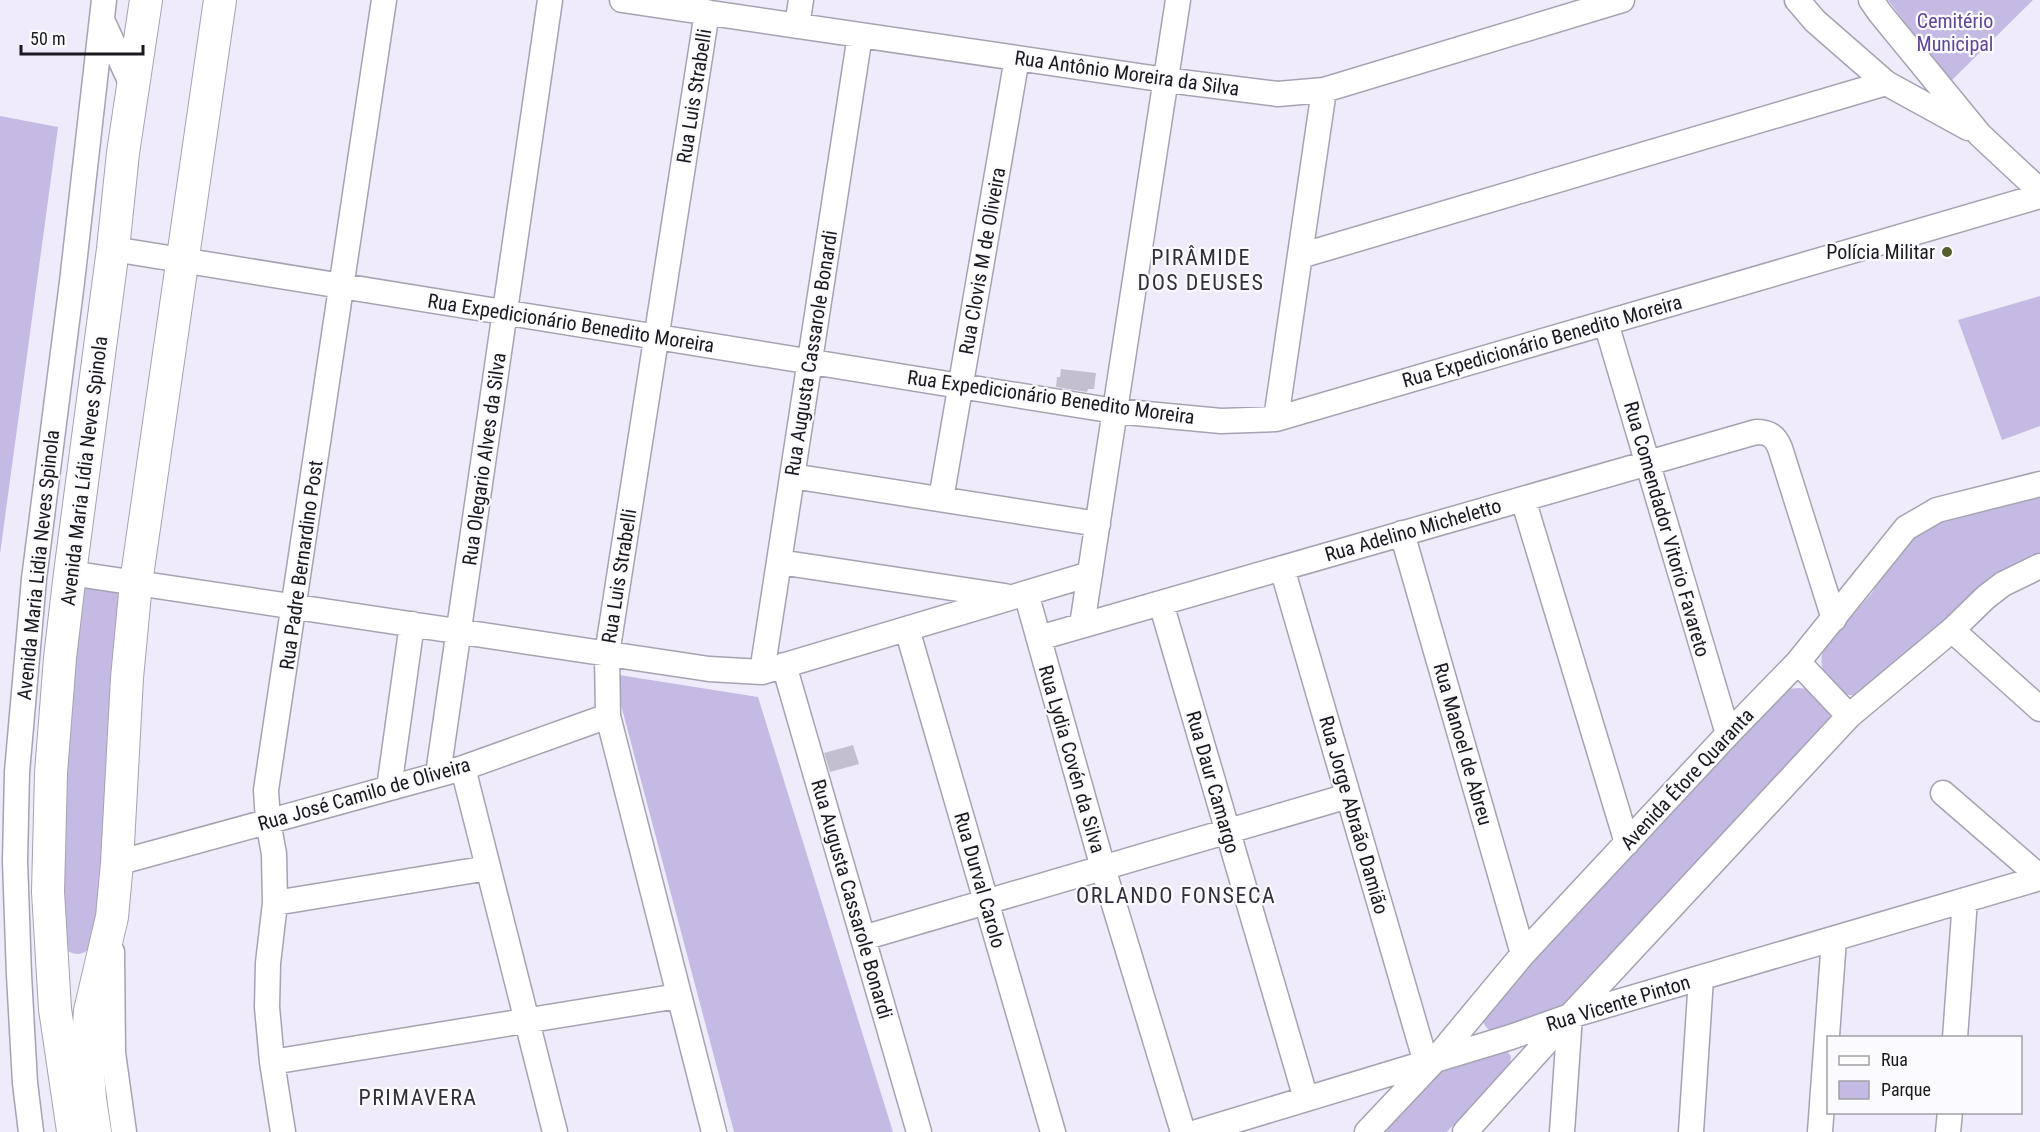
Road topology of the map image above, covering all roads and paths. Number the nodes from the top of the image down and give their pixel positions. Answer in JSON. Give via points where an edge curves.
{"nodes":[{"id":1,"x":146,"y":0,"type":"edge"},
{"id":2,"x":220,"y":0,"type":"edge"},
{"id":3,"x":384,"y":0,"type":"edge"},
{"id":4,"x":549,"y":0,"type":"edge"},
{"id":5,"x":622,"y":0,"type":"edge"},
{"id":6,"x":801,"y":0,"type":"edge"},
{"id":7,"x":1178,"y":0,"type":"edge"},
{"id":8,"x":1622,"y":0,"type":"edge"},
{"id":9,"x":1797,"y":0,"type":"edge"},
{"id":10,"x":1871,"y":0,"type":"edge"},
{"id":11,"x":103,"y":10,"type":"edge"},
{"id":12,"x":706,"y":12,"type":"junction"},
{"id":13,"x":797,"y":26,"type":"junction"},
{"id":14,"x":860,"y":35,"type":"junction"},
{"id":15,"x":1017,"y":58,"type":"junction"},
{"id":16,"x":1166,"y":80,"type":"junction"},
{"id":17,"x":1886,"y":83,"type":"junction"},
{"id":18,"x":133,"y":87,"type":"junction"},
{"id":19,"x":1324,"y":90,"type":"junction"},
{"id":20,"x":1980,"y":135,"type":"junction"},
{"id":21,"x":2040,"y":191,"type":"edge"},
{"id":22,"x":2040,"y":196,"type":"edge"},
{"id":23,"x":112,"y":249,"type":"junction"},
{"id":24,"x":1300,"y":256,"type":"junction"},
{"id":25,"x":183,"y":260,"type":"junction"},
{"id":26,"x":342,"y":286,"type":"junction"},
{"id":27,"x":505,"y":312,"type":"junction"},
{"id":28,"x":1606,"y":323,"type":"junction"},
{"id":29,"x":656,"y":337,"type":"junction"},
{"id":30,"x":810,"y":361,"type":"junction"},
{"id":31,"x":960,"y":386,"type":"junction"},
{"id":32,"x":1115,"y":411,"type":"junction"},
{"id":33,"x":1276,"y":419,"type":"junction"},
{"id":34,"x":1648,"y":462,"type":"junction"},
{"id":35,"x":792,"y":476,"type":"junction"},
{"id":36,"x":2040,"y":484,"type":"edge"},
{"id":37,"x":941,"y":499,"type":"junction"},
{"id":38,"x":1523,"y":499,"type":"junction"},
{"id":39,"x":1098,"y":524,"type":"junction"},
{"id":40,"x":1402,"y":533,"type":"junction"},
{"id":41,"x":778,"y":562,"type":"junction"},
{"id":42,"x":2040,"y":566,"type":"edge"},
{"id":43,"x":1282,"y":568,"type":"junction"},
{"id":44,"x":70,"y":573,"type":"junction"},
{"id":45,"x":1090,"y":574,"type":"junction"},
{"id":46,"x":136,"y":583,"type":"junction"},
{"id":47,"x":1020,"y":595,"type":"junction"},
{"id":48,"x":1161,"y":603,"type":"junction"},
{"id":49,"x":295,"y":607,"type":"junction"},
{"id":50,"x":1834,"y":618,"type":"junction"},
{"id":51,"x":412,"y":624,"type":"junction"},
{"id":52,"x":1082,"y":626,"type":"junction"},
{"id":53,"x":907,"y":629,"type":"junction"},
{"id":54,"x":1952,"y":630,"type":"junction"},
{"id":55,"x":458,"y":631,"type":"junction"},
{"id":56,"x":1039,"y":638,"type":"junction"},
{"id":57,"x":607,"y":654,"type":"junction"},
{"id":58,"x":1798,"y":662,"type":"junction"},
{"id":59,"x":773,"y":669,"type":"junction"},
{"id":60,"x":2040,"y":709,"type":"edge"},
{"id":61,"x":608,"y":716,"type":"junction"},
{"id":62,"x":1850,"y":716,"type":"junction"},
{"id":63,"x":1728,"y":735,"type":"junction"},
{"id":64,"x":463,"y":768,"type":"junction"},
{"id":65,"x":438,"y":774,"type":"junction"},
{"id":66,"x":389,"y":788,"type":"junction"},
{"id":67,"x":1943,"y":793,"type":"dead end"},
{"id":68,"x":1348,"y":796,"type":"junction"},
{"id":69,"x":268,"y":821,"type":"junction"},
{"id":70,"x":1227,"y":831,"type":"junction"},
{"id":71,"x":1627,"y":843,"type":"junction"},
{"id":72,"x":117,"y":863,"type":"junction"},
{"id":73,"x":488,"y":868,"type":"junction"},
{"id":74,"x":1103,"y":868,"type":"junction"},
{"id":75,"x":2040,"y":878,"type":"edge"},
{"id":76,"x":1965,"y":900,"type":"junction"},
{"id":77,"x":986,"y":902,"type":"junction"},
{"id":78,"x":275,"y":903,"type":"junction"},
{"id":79,"x":112,"y":917,"type":"junction"},
{"id":80,"x":863,"y":938,"type":"junction"},
{"id":81,"x":1834,"y":939,"type":"junction"},
{"id":82,"x":51,"y":944,"type":"junction"},
{"id":83,"x":104,"y":951,"type":"junction"},
{"id":84,"x":1523,"y":954,"type":"junction"},
{"id":85,"x":1701,"y":978,"type":"junction"},
{"id":86,"x":678,"y":996,"type":"junction"},
{"id":87,"x":1570,"y":1016,"type":"junction"},
{"id":88,"x":526,"y":1020,"type":"junction"},
{"id":89,"x":1955,"y":1036,"type":"edge"},
{"id":90,"x":1430,"y":1061,"type":"junction"},
{"id":91,"x":272,"y":1062,"type":"junction"},
{"id":92,"x":1306,"y":1099,"type":"junction"},
{"id":93,"x":1950,"y":1114,"type":"edge"},
{"id":94,"x":32,"y":1132,"type":"edge"},
{"id":95,"x":73,"y":1132,"type":"edge"},
{"id":96,"x":95,"y":1132,"type":"edge"},
{"id":97,"x":124,"y":1132,"type":"edge"},
{"id":98,"x":283,"y":1132,"type":"edge"},
{"id":99,"x":555,"y":1132,"type":"edge"},
{"id":100,"x":714,"y":1132,"type":"edge"},
{"id":101,"x":919,"y":1132,"type":"edge"},
{"id":102,"x":1053,"y":1132,"type":"edge"},
{"id":103,"x":1183,"y":1132,"type":"edge"},
{"id":104,"x":1197,"y":1132,"type":"edge"},
{"id":105,"x":1367,"y":1132,"type":"edge"},
{"id":106,"x":1465,"y":1132,"type":"edge"},
{"id":107,"x":1562,"y":1132,"type":"edge"},
{"id":108,"x":1691,"y":1132,"type":"edge"},
{"id":109,"x":1820,"y":1132,"type":"edge"},
{"id":110,"x":1948,"y":1132,"type":"edge"}],
"edges":[{"from":1,"to":18,"type":"main road","name":"Avenida Maria Lídia Neves Spinola"},
{"from":2,"to":25,"type":"main road"},
{"from":3,"to":26,"type":"street","name":"Rua Padre Bernardino Post"},
{"from":4,"to":27,"type":"street","name":"Rua Olegario Alves da Silva"},
{"from":5,"to":12,"type":"street","name":"Rua Antônio Moreira da Silva"},
{"from":6,"to":13,"type":"street"},
{"from":7,"to":16,"type":"street"},
{"from":8,"to":19,"type":"street","name":"Rua Antônio Moreira da Silva"},
{"from":9,"to":17,"type":"street","via":[[1815,21]]},
{"from":10,"to":20,"type":"street"},
{"from":11,"to":18,"type":"street"},
{"from":11,"to":94,"type":"street","name":"Avenida Maria Lidia Neves Spinola","via":[[34,579],[17,772],[19,975]]},
{"from":12,"to":13,"type":"street","name":"Rua Antônio Moreira da Silva"},
{"from":12,"to":29,"type":"street","name":"Rua Luis Strabelli"},
{"from":13,"to":14,"type":"street","name":"Rua Antônio Moreira da Silva"},
{"from":14,"to":15,"type":"street","name":"Rua Antônio Moreira da Silva"},
{"from":14,"to":30,"type":"street","name":"Rua Augusta Cassarole Bonardi"},
{"from":15,"to":16,"type":"street","name":"Rua Antônio Moreira da Silva"},
{"from":15,"to":31,"type":"street","name":"Rua Clovis M de Oliveira"},
{"from":16,"to":19,"type":"street","name":"Rua Antônio Moreira da Silva","via":[[1278,94]]},
{"from":16,"to":32,"type":"street"},
{"from":17,"to":20,"type":"street"},
{"from":17,"to":24,"type":"street"},
{"from":18,"to":23,"type":"main road","name":"Avenida Maria Lídia Neves Spinola"},
{"from":19,"to":24,"type":"street"},
{"from":20,"to":21,"type":"street"},
{"from":22,"to":28,"type":"street","name":"Rua Expedicionário Benedito Moreira"},
{"from":23,"to":25,"type":"street","name":"Rua Expedicionário Benedito Moreira"},
{"from":23,"to":44,"type":"main road","name":"Avenida Maria Lídia Neves Spinola"},
{"from":24,"to":33,"type":"street"},
{"from":25,"to":26,"type":"street","name":"Rua Expedicionário Benedito Moreira"},
{"from":25,"to":46,"type":"main road"},
{"from":26,"to":27,"type":"street","name":"Rua Expedicionário Benedito Moreira"},
{"from":26,"to":49,"type":"street","name":"Rua Padre Bernardino Post"},
{"from":27,"to":29,"type":"street","name":"Rua Expedicionário Benedito Moreira"},
{"from":27,"to":55,"type":"street","name":"Rua Olegario Alves da Silva"},
{"from":28,"to":33,"type":"street","name":"Rua Expedicionário Benedito Moreira"},
{"from":28,"to":34,"type":"street","name":"Rua Comendador Vitorio Favareto"},
{"from":29,"to":30,"type":"street","name":"Rua Expedicionário Benedito Moreira"},
{"from":29,"to":57,"type":"street","name":"Rua Luis Strabelli"},
{"from":30,"to":31,"type":"street","name":"Rua Expedicionário Benedito Moreira"},
{"from":30,"to":35,"type":"street","name":"Rua Augusta Cassarole Bonardi"},
{"from":31,"to":32,"type":"street","name":"Rua Expedicionário Benedito Moreira"},
{"from":31,"to":37,"type":"street","name":"Rua Clovis M de Oliveira"},
{"from":32,"to":33,"type":"street","name":"Rua Expedicionário Benedito Moreira","via":[[1221,421]]},
{"from":32,"to":39,"type":"street"},
{"from":34,"to":38,"type":"street","name":"Rua Adelino Micheletto"},
{"from":34,"to":50,"type":"street","name":"Rua Adelino Micheletto","via":[[1756,432],[1772,435],[1780,448]]},
{"from":34,"to":63,"type":"street","name":"Rua Comendador Vitorio Favareto"},
{"from":35,"to":37,"type":"street"},
{"from":35,"to":41,"type":"street","name":"Rua Augusta Cassarole Bonardi"},
{"from":36,"to":50,"type":"street","name":"Avenida Étore Quaranta","via":[[1938,510],[1906,528]]},
{"from":37,"to":39,"type":"street"},
{"from":38,"to":40,"type":"street","name":"Rua Adelino Micheletto"},
{"from":38,"to":71,"type":"street"},
{"from":39,"to":45,"type":"street"},
{"from":40,"to":43,"type":"street","name":"Rua Adelino Micheletto"},
{"from":40,"to":84,"type":"street","name":"Rua Manoel de Abreu"},
{"from":41,"to":47,"type":"street"},
{"from":41,"to":59,"type":"street","name":"Rua Augusta Cassarole Bonardi"},
{"from":42,"to":54,"type":"street","via":[[2003,584]]},
{"from":43,"to":48,"type":"street","name":"Rua Adelino Micheletto"},
{"from":43,"to":68,"type":"street","name":"Rua Jorge Abraão Damião"},
{"from":44,"to":46,"type":"street"},
{"from":44,"to":82,"type":"main road","name":"Avenida Maria Lídia Neves Spinola","via":[[51,773]]},
{"from":45,"to":47,"type":"street"},
{"from":45,"to":52,"type":"street"},
{"from":46,"to":49,"type":"street"},
{"from":46,"to":72,"type":"main road"},
{"from":47,"to":53,"type":"street"},
{"from":47,"to":56,"type":"street","name":"Rua Lydia Covén da Silva"},
{"from":48,"to":52,"type":"street","name":"Rua Adelino Micheletto"},
{"from":48,"to":70,"type":"street","name":"Rua Daur Camargo"},
{"from":49,"to":51,"type":"street"},
{"from":49,"to":69,"type":"street","name":"Rua Padre Bernardino Post","via":[[267,790]]},
{"from":50,"to":58,"type":"street","name":"Avenida Étore Quaranta"},
{"from":51,"to":55,"type":"street"},
{"from":51,"to":66,"type":"street"},
{"from":52,"to":56,"type":"street","name":"Rua Adelino Micheletto"},
{"from":53,"to":59,"type":"street"},
{"from":53,"to":77,"type":"street","name":"Rua Durval Carolo"},
{"from":54,"to":60,"type":"street"},
{"from":54,"to":62,"type":"street"},
{"from":55,"to":57,"type":"street"},
{"from":55,"to":65,"type":"street","name":"Rua Olegario Alves da Silva"},
{"from":56,"to":74,"type":"street","name":"Rua Lydia Covén da Silva"},
{"from":57,"to":59,"type":"street","via":[[709,669]]},
{"from":57,"to":61,"type":"street","name":"Rua Luis Strabelli"},
{"from":58,"to":62,"type":"street"},
{"from":58,"to":63,"type":"street","name":"Avenida Étore Quaranta"},
{"from":59,"to":80,"type":"street","name":"Rua Augusta Cassarole Bonardi"},
{"from":61,"to":64,"type":"street","name":"Rua José Camilo de Oliveira"},
{"from":61,"to":86,"type":"street","name":"Rua Luis Strabelli"},
{"from":62,"to":87,"type":"street"},
{"from":63,"to":71,"type":"street","name":"Avenida Étore Quaranta"},
{"from":64,"to":65,"type":"street","name":"Rua José Camilo de Oliveira"},
{"from":64,"to":73,"type":"street"},
{"from":65,"to":66,"type":"street","name":"Rua José Camilo de Oliveira"},
{"from":66,"to":69,"type":"street","name":"Rua José Camilo de Oliveira"},
{"from":67,"to":75,"type":"street"},
{"from":68,"to":70,"type":"street"},
{"from":68,"to":90,"type":"street","name":"Rua Jorge Abraão Damião"},
{"from":69,"to":72,"type":"street","name":"Rua José Camilo de Oliveira"},
{"from":69,"to":78,"type":"street","name":"Rua Padre Bernardino Post","via":[[274,854]]},
{"from":70,"to":74,"type":"street"},
{"from":70,"to":92,"type":"street","name":"Rua Daur Camargo"},
{"from":71,"to":84,"type":"street","name":"Avenida Étore Quaranta"},
{"from":72,"to":79,"type":"main road"},
{"from":73,"to":78,"type":"street"},
{"from":73,"to":88,"type":"street"},
{"from":74,"to":77,"type":"street"},
{"from":74,"to":103,"type":"street","name":"Rua Lydia Covén da Silva"},
{"from":75,"to":76,"type":"street","name":"Rua Vicente Pinton"},
{"from":76,"to":81,"type":"street","name":"Rua Vicente Pinton"},
{"from":76,"to":89,"type":"street"},
{"from":77,"to":80,"type":"street"},
{"from":77,"to":102,"type":"street","name":"Rua Durval Carolo"},
{"from":78,"to":91,"type":"street","name":"Rua Padre Bernardino Post","via":[[267,1007]]},
{"from":79,"to":83,"type":"main road"},
{"from":79,"to":97,"type":"street","via":[[113,1053]]},
{"from":80,"to":101,"type":"street","name":"Rua Augusta Cassarole Bonardi"},
{"from":81,"to":85,"type":"street","name":"Rua Vicente Pinton"},
{"from":81,"to":109,"type":"street"},
{"from":82,"to":83,"type":"main road","via":[[57,956],[74,966],[88,964]]},
{"from":82,"to":95,"type":"main road","name":"Avenida Maria Lídia Neves Spinola","via":[[55,1009]]},
{"from":83,"to":96,"type":"main road","via":[[90,1011],[87,1056]]},
{"from":84,"to":90,"type":"street","name":"Avenida Étore Quaranta"},
{"from":85,"to":87,"type":"street","name":"Rua Vicente Pinton"},
{"from":85,"to":108,"type":"street"},
{"from":86,"to":88,"type":"street"},
{"from":86,"to":100,"type":"street","name":"Rua Luis Strabelli"},
{"from":87,"to":90,"type":"street","name":"Rua Vicente Pinton"},
{"from":87,"to":106,"type":"street"},
{"from":87,"to":107,"type":"street"},
{"from":88,"to":91,"type":"street"},
{"from":88,"to":99,"type":"street"},
{"from":90,"to":92,"type":"street","name":"Rua Vicente Pinton"},
{"from":90,"to":105,"type":"street","name":"Avenida Étore Quaranta"},
{"from":91,"to":98,"type":"street","name":"Rua Padre Bernardino Post"},
{"from":92,"to":104,"type":"street","name":"Rua Vicente Pinton"},
{"from":93,"to":110,"type":"street"}]}
